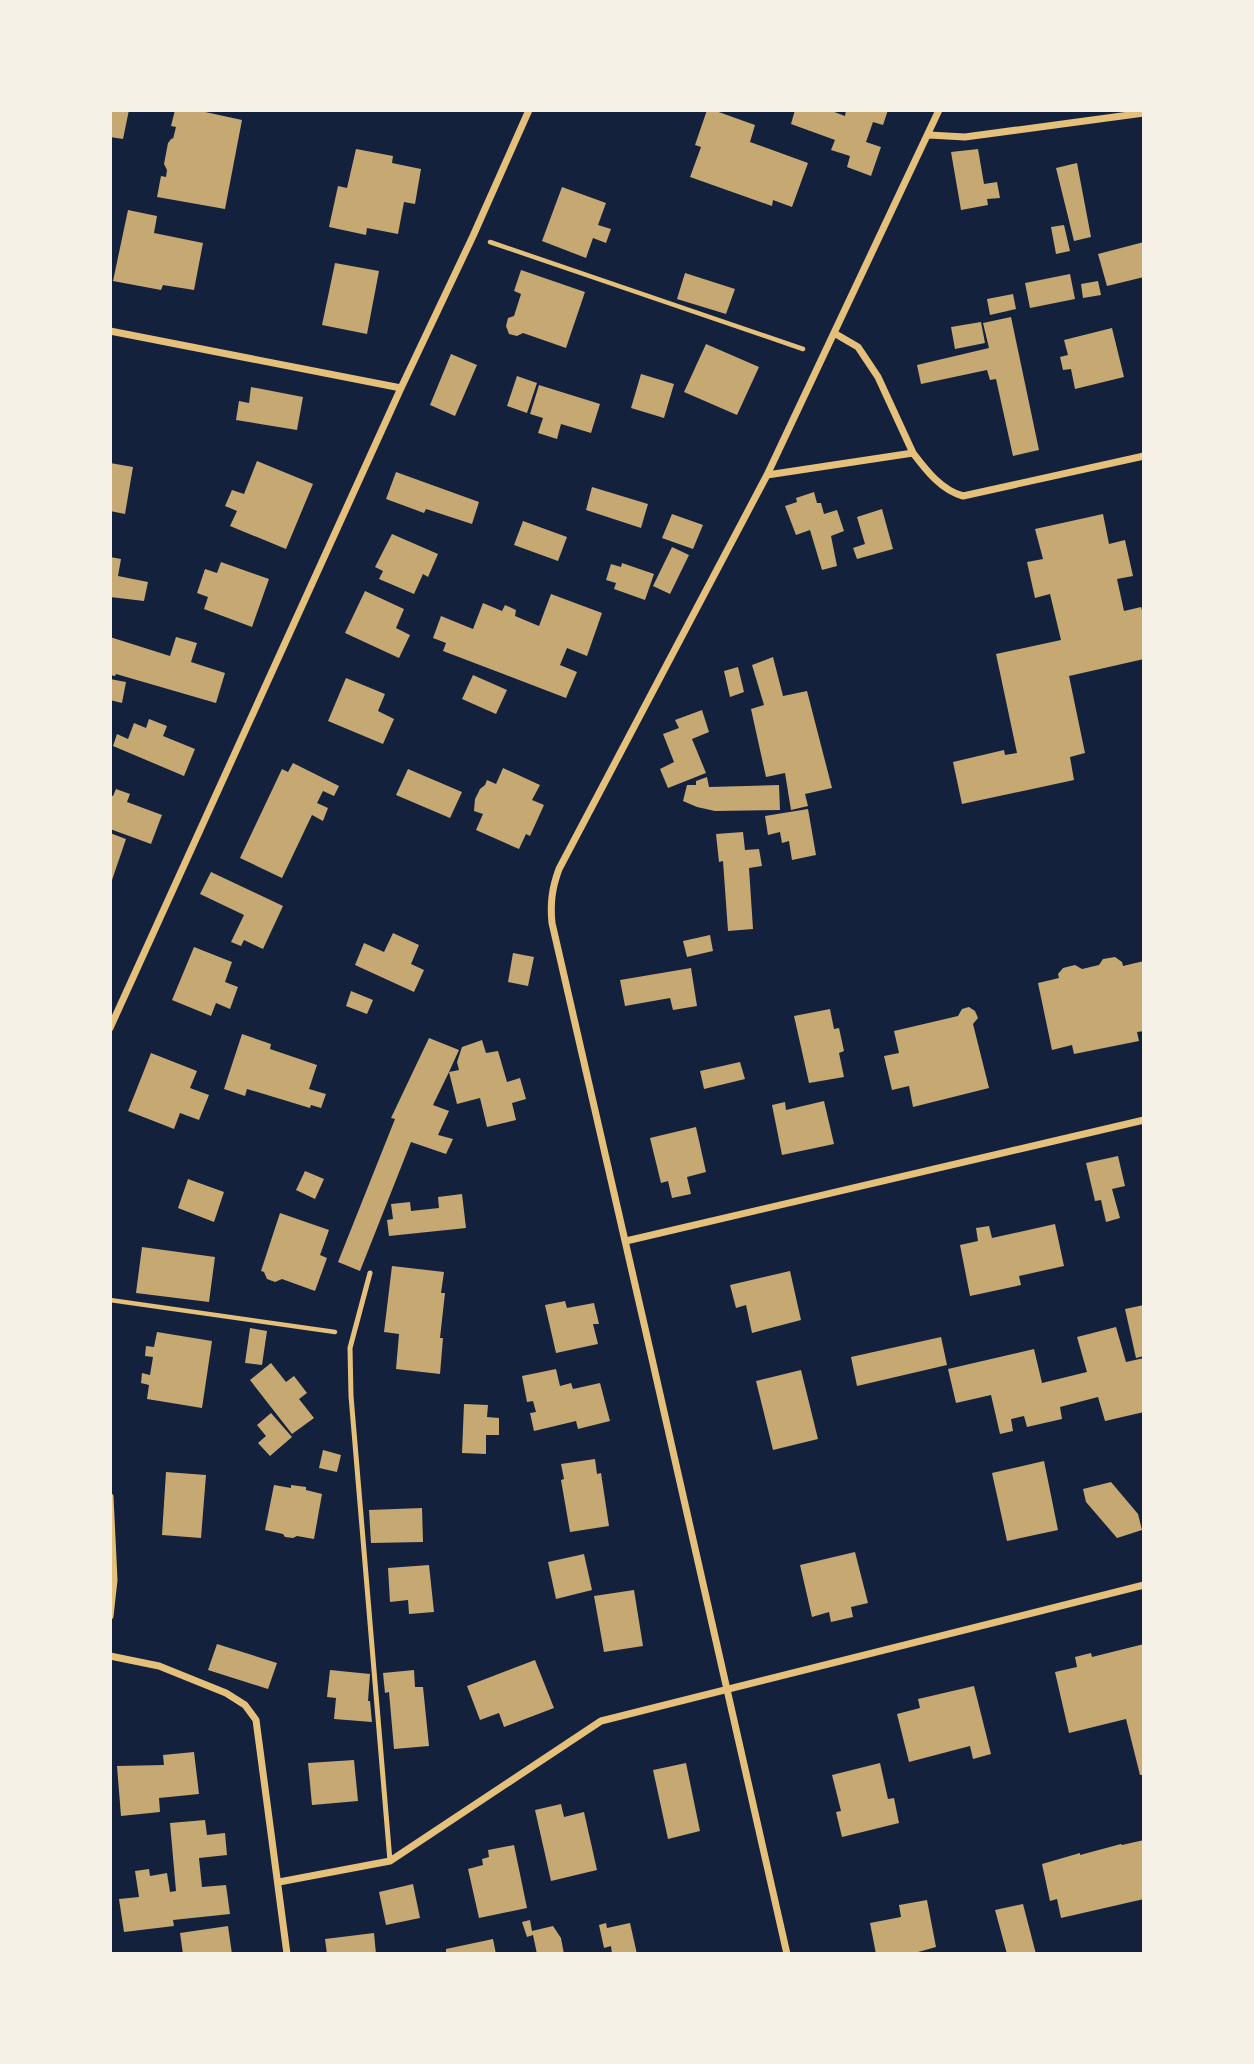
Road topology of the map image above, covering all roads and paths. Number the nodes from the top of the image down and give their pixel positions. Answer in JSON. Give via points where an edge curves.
{"nodes":[{"id":1,"x":529,"y":110,"type":"edge"},
{"id":2,"x":939,"y":110,"type":"edge"},
{"id":3,"x":1144,"y":113,"type":"edge"},
{"id":4,"x":929,"y":135,"type":"junction"},
{"id":5,"x":473,"y":236,"type":"junction"},
{"id":6,"x":110,"y":331,"type":"edge"},
{"id":7,"x":834,"y":333,"type":"junction"},
{"id":8,"x":823,"y":355,"type":"junction"},
{"id":9,"x":401,"y":388,"type":"junction"},
{"id":10,"x":913,"y":453,"type":"junction"},
{"id":11,"x":1144,"y":456,"type":"edge"},
{"id":12,"x":768,"y":475,"type":"junction"},
{"id":13,"x":110,"y":1028,"type":"edge"},
{"id":14,"x":1144,"y":1120,"type":"edge"},
{"id":15,"x":626,"y":1241,"type":"junction"},
{"id":16,"x":370,"y":1273,"type":"dead end"},
{"id":17,"x":110,"y":1300,"type":"edge"},
{"id":18,"x":354,"y":1334,"type":"junction"},
{"id":19,"x":110,"y":1497,"type":"edge"},
{"id":20,"x":1144,"y":1585,"type":"edge"},
{"id":21,"x":110,"y":1616,"type":"edge"},
{"id":22,"x":110,"y":1656,"type":"edge"},
{"id":23,"x":726,"y":1691,"type":"junction"},
{"id":24,"x":390,"y":1861,"type":"junction"},
{"id":25,"x":279,"y":1882,"type":"junction"},
{"id":26,"x":287,"y":1954,"type":"edge"},
{"id":27,"x":787,"y":1954,"type":"edge"}],
"edges":[{"from":1,"to":5,"type":"street"},
{"from":2,"to":4,"type":"street"},
{"from":3,"to":4,"type":"street","via":[[965,136]]},
{"from":4,"to":7,"type":"street"},
{"from":5,"to":8,"type":"path"},
{"from":5,"to":9,"type":"street"},
{"from":6,"to":9,"type":"street"},
{"from":7,"to":8,"type":"street"},
{"from":7,"to":10,"type":"street","via":[[858,347],[878,377]]},
{"from":8,"to":12,"type":"street"},
{"from":9,"to":13,"type":"street"},
{"from":10,"to":11,"type":"street","via":[[928,473],[952,493],[963,496]]},
{"from":10,"to":12,"type":"street"},
{"from":12,"to":15,"type":"street","via":[[559,869],[550,902]]},
{"from":14,"to":15,"type":"street"},
{"from":15,"to":23,"type":"street"},
{"from":16,"to":18,"type":"lane"},
{"from":17,"to":18,"type":"path"},
{"from":18,"to":24,"type":"lane","via":[[351,1396]]},
{"from":19,"to":21,"type":"street","via":[[114,1580]]},
{"from":20,"to":23,"type":"street"},
{"from":22,"to":25,"type":"street","via":[[159,1666],[245,1705],[256,1720]]},
{"from":23,"to":24,"type":"street","via":[[601,1721]]},
{"from":23,"to":27,"type":"street"},
{"from":24,"to":25,"type":"street"},
{"from":25,"to":26,"type":"street"}]}
